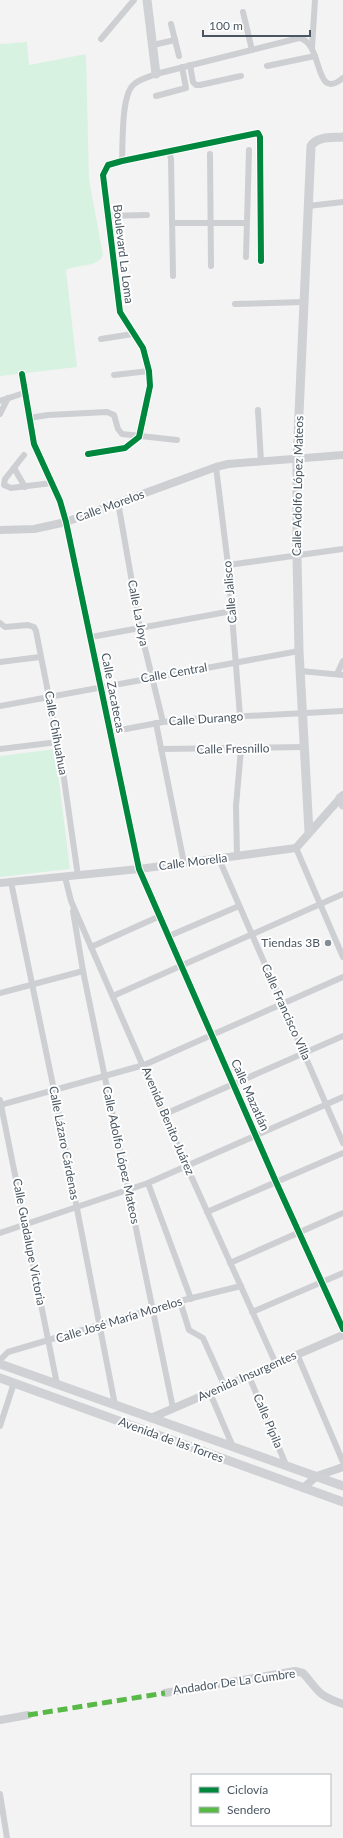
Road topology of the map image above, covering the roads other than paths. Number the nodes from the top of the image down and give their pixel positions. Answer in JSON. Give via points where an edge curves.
{"nodes":[{"id":1,"x":134,"y":0,"type":"edge"},
{"id":2,"x":147,"y":0,"type":"edge"},
{"id":3,"x":315,"y":0,"type":"edge"},
{"id":4,"x":243,"y":12,"type":"dead end"},
{"id":5,"x":171,"y":24,"type":"dead end"},
{"id":6,"x":101,"y":39,"type":"dead end"},
{"id":7,"x":175,"y":40,"type":"junction"},
{"id":8,"x":153,"y":45,"type":"junction"},
{"id":9,"x":312,"y":47,"type":"junction"},
{"id":10,"x":252,"y":50,"type":"junction"},
{"id":11,"x":179,"y":56,"type":"dead end"},
{"id":12,"x":315,"y":56,"type":"junction"},
{"id":13,"x":190,"y":65,"type":"junction"},
{"id":14,"x":268,"y":66,"type":"dead end"},
{"id":15,"x":182,"y":67,"type":"junction"},
{"id":16,"x":156,"y":74,"type":"junction"},
{"id":17,"x":241,"y":76,"type":"dead end"},
{"id":18,"x":343,"y":78,"type":"edge"},
{"id":19,"x":156,"y":96,"type":"dead end"},
{"id":20,"x":343,"y":137,"type":"edge"},
{"id":21,"x":248,"y":150,"type":"dead end"},
{"id":22,"x":169,"y":151,"type":"junction"},
{"id":23,"x":210,"y":154,"type":"dead end"},
{"id":24,"x":122,"y":161,"type":"junction"},
{"id":25,"x":343,"y":202,"type":"edge"},
{"id":26,"x":308,"y":206,"type":"junction"},
{"id":27,"x":147,"y":215,"type":"dead end"},
{"id":28,"x":107,"y":216,"type":"junction"},
{"id":29,"x":172,"y":223,"type":"junction"},
{"id":30,"x":211,"y":223,"type":"junction"},
{"id":31,"x":246,"y":223,"type":"junction"},
{"id":32,"x":246,"y":257,"type":"dead end"},
{"id":33,"x":261,"y":261,"type":"dead end"},
{"id":34,"x":211,"y":266,"type":"dead end"},
{"id":35,"x":173,"y":276,"type":"dead end"},
{"id":36,"x":304,"y":302,"type":"junction"},
{"id":37,"x":235,"y":304,"type":"dead end"},
{"id":38,"x":133,"y":334,"type":"junction"},
{"id":39,"x":101,"y":339,"type":"dead end"},
{"id":40,"x":149,"y":371,"type":"junction"},
{"id":41,"x":22,"y":374,"type":"dead end"},
{"id":42,"x":114,"y":375,"type":"dead end"},
{"id":43,"x":24,"y":393,"type":"junction"},
{"id":44,"x":8,"y":398,"type":"junction"},
{"id":45,"x":0,"y":401,"type":"edge"},
{"id":46,"x":258,"y":410,"type":"dead end"},
{"id":47,"x":0,"y":414,"type":"edge"},
{"id":48,"x":29,"y":418,"type":"junction"},
{"id":49,"x":139,"y":437,"type":"junction"},
{"id":50,"x":177,"y":440,"type":"dead end"},
{"id":51,"x":88,"y":454,"type":"dead end"},
{"id":52,"x":24,"y":455,"type":"dead end"},
{"id":53,"x":343,"y":455,"type":"edge"},
{"id":54,"x":297,"y":459,"type":"junction"},
{"id":55,"x":261,"y":462,"type":"junction"},
{"id":56,"x":216,"y":467,"type":"junction"},
{"id":57,"x":14,"y":468,"type":"junction"},
{"id":58,"x":52,"y":483,"type":"junction"},
{"id":59,"x":25,"y":487,"type":"junction"},
{"id":60,"x":118,"y":502,"type":"junction"},
{"id":61,"x":66,"y":522,"type":"junction"},
{"id":62,"x":0,"y":530,"type":"edge"},
{"id":63,"x":343,"y":549,"type":"edge"},
{"id":64,"x":296,"y":556,"type":"junction"},
{"id":65,"x":228,"y":566,"type":"junction"},
{"id":66,"x":232,"y":611,"type":"junction"},
{"id":67,"x":0,"y":623,"type":"edge"},
{"id":68,"x":140,"y":628,"type":"junction"},
{"id":69,"x":90,"y":637,"type":"junction"},
{"id":70,"x":299,"y":651,"type":"junction"},
{"id":71,"x":40,"y":657,"type":"junction"},
{"id":72,"x":343,"y":661,"type":"edge"},
{"id":73,"x":0,"y":662,"type":"edge"},
{"id":74,"x":236,"y":662,"type":"junction"},
{"id":75,"x":300,"y":671,"type":"junction"},
{"id":76,"x":340,"y":675,"type":"edge"},
{"id":77,"x":152,"y":678,"type":"junction"},
{"id":78,"x":102,"y":687,"type":"junction"},
{"id":79,"x":50,"y":696,"type":"junction"},
{"id":80,"x":0,"y":706,"type":"edge"},
{"id":81,"x":343,"y":711,"type":"edge"},
{"id":82,"x":302,"y":714,"type":"junction"},
{"id":83,"x":240,"y":716,"type":"junction"},
{"id":84,"x":159,"y":723,"type":"junction"},
{"id":85,"x":110,"y":732,"type":"junction"},
{"id":86,"x":58,"y":742,"type":"junction"},
{"id":87,"x":304,"y":747,"type":"junction"},
{"id":88,"x":0,"y":749,"type":"edge"},
{"id":89,"x":161,"y":749,"type":"junction"},
{"id":90,"x":241,"y":749,"type":"junction"},
{"id":91,"x":342,"y":799,"type":"edge"},
{"id":92,"x":309,"y":832,"type":"junction"},
{"id":93,"x":296,"y":848,"type":"junction"},
{"id":94,"x":237,"y":857,"type":"junction"},
{"id":95,"x":219,"y":859,"type":"junction"},
{"id":96,"x":184,"y":863,"type":"junction"},
{"id":97,"x":139,"y":869,"type":"junction"},
{"id":98,"x":78,"y":876,"type":"junction"},
{"id":99,"x":65,"y":877,"type":"junction"},
{"id":100,"x":11,"y":882,"type":"junction"},
{"id":101,"x":0,"y":883,"type":"edge"},
{"id":102,"x":343,"y":894,"type":"edge"},
{"id":103,"x":71,"y":902,"type":"junction"},
{"id":104,"x":321,"y":904,"type":"junction"},
{"id":105,"x":239,"y":906,"type":"junction"},
{"id":106,"x":160,"y":916,"type":"junction"},
{"id":107,"x":252,"y":935,"type":"junction"},
{"id":108,"x":169,"y":936,"type":"junction"},
{"id":109,"x":91,"y":947,"type":"junction"},
{"id":110,"x":343,"y":957,"type":"edge"},
{"id":111,"x":182,"y":966,"type":"junction"},
{"id":112,"x":83,"y":971,"type":"junction"},
{"id":113,"x":343,"y":977,"type":"edge"},
{"id":114,"x":32,"y":984,"type":"junction"},
{"id":115,"x":0,"y":993,"type":"edge"},
{"id":116,"x":113,"y":996,"type":"junction"},
{"id":117,"x":282,"y":1004,"type":"junction"},
{"id":118,"x":212,"y":1035,"type":"junction"},
{"id":119,"x":343,"y":1036,"type":"edge"},
{"id":120,"x":304,"y":1053,"type":"junction"},
{"id":121,"x":144,"y":1065,"type":"junction"},
{"id":122,"x":105,"y":1076,"type":"junction"},
{"id":123,"x":233,"y":1084,"type":"junction"},
{"id":124,"x":54,"y":1090,"type":"junction"},
{"id":125,"x":343,"y":1097,"type":"edge"},
{"id":126,"x":0,"y":1103,"type":"edge"},
{"id":127,"x":326,"y":1104,"type":"junction"},
{"id":128,"x":165,"y":1114,"type":"junction"},
{"id":129,"x":256,"y":1136,"type":"junction"},
{"id":130,"x":343,"y":1143,"type":"edge"},
{"id":131,"x":343,"y":1153,"type":"edge"},
{"id":132,"x":187,"y":1167,"type":"junction"},
{"id":133,"x":276,"y":1182,"type":"junction"},
{"id":134,"x":148,"y":1183,"type":"junction"},
{"id":135,"x":128,"y":1190,"type":"junction"},
{"id":136,"x":77,"y":1208,"type":"junction"},
{"id":137,"x":207,"y":1212,"type":"junction"},
{"id":138,"x":343,"y":1213,"type":"edge"},
{"id":139,"x":25,"y":1225,"type":"junction"},
{"id":140,"x":299,"y":1232,"type":"junction"},
{"id":141,"x":0,"y":1233,"type":"edge"},
{"id":142,"x":230,"y":1262,"type":"junction"},
{"id":143,"x":343,"y":1273,"type":"edge"},
{"id":144,"x":322,"y":1282,"type":"junction"},
{"id":145,"x":241,"y":1286,"type":"junction"},
{"id":146,"x":191,"y":1299,"type":"junction"},
{"id":147,"x":180,"y":1302,"type":"junction"},
{"id":148,"x":153,"y":1310,"type":"junction"},
{"id":149,"x":252,"y":1312,"type":"junction"},
{"id":150,"x":100,"y":1325,"type":"junction"},
{"id":151,"x":343,"y":1329,"type":"edge"},
{"id":152,"x":343,"y":1335,"type":"edge"},
{"id":153,"x":49,"y":1341,"type":"junction"},
{"id":154,"x":297,"y":1354,"type":"junction"},
{"id":155,"x":0,"y":1360,"type":"edge"},
{"id":156,"x":0,"y":1364,"type":"edge"},
{"id":157,"x":276,"y":1364,"type":"junction"},
{"id":158,"x":249,"y":1376,"type":"junction"},
{"id":159,"x":0,"y":1378,"type":"edge"},
{"id":160,"x":14,"y":1383,"type":"junction"},
{"id":161,"x":56,"y":1384,"type":"junction"},
{"id":162,"x":225,"y":1387,"type":"junction"},
{"id":163,"x":210,"y":1393,"type":"junction"},
{"id":164,"x":115,"y":1405,"type":"junction"},
{"id":165,"x":173,"y":1408,"type":"junction"},
{"id":166,"x":151,"y":1418,"type":"junction"},
{"id":167,"x":0,"y":1426,"type":"edge"},
{"id":168,"x":233,"y":1447,"type":"junction"},
{"id":169,"x":343,"y":1462,"type":"edge"},
{"id":170,"x":286,"y":1465,"type":"junction"},
{"id":171,"x":343,"y":1467,"type":"edge"},
{"id":172,"x":317,"y":1476,"type":"junction"},
{"id":173,"x":343,"y":1486,"type":"edge"},
{"id":174,"x":303,"y":1488,"type":"junction"},
{"id":175,"x":343,"y":1502,"type":"edge"},
{"id":176,"x":165,"y":1693,"type":"dead end"},
{"id":177,"x":343,"y":1704,"type":"edge"},
{"id":178,"x":28,"y":1715,"type":"dead end"},
{"id":179,"x":0,"y":1720,"type":"edge"},
{"id":180,"x":0,"y":1794,"type":"edge"},
{"id":181,"x":7,"y":1838,"type":"edge"}],
"edges":[{"from":1,"to":6,"type":"street"},
{"from":2,"to":8,"type":"main road"},
{"from":3,"to":9,"type":"street"},
{"from":4,"to":10,"type":"street"},
{"from":5,"to":7,"type":"street"},
{"from":7,"to":8,"type":"street"},
{"from":7,"to":11,"type":"street"},
{"from":8,"to":16,"type":"main road"},
{"from":9,"to":10,"type":"street","via":[[307,41],[299,38]]},
{"from":9,"to":12,"type":"street"},
{"from":10,"to":13,"type":"street"},
{"from":12,"to":14,"type":"street"},
{"from":12,"to":18,"type":"street","via":[[326,84],[336,84]]},
{"from":13,"to":15,"type":"street"},
{"from":13,"to":17,"type":"street","via":[[193,82],[196,85]]},
{"from":15,"to":16,"type":"street"},
{"from":15,"to":19,"type":"street","via":[[186,88]]},
{"from":16,"to":24,"type":"street","via":[[138,81],[127,95]]},
{"from":20,"to":26,"type":"main road","name":"Calle Adolfo López Mateos","via":[[314,141],[311,146]]},
{"from":21,"to":31,"type":"street"},
{"from":22,"to":24,"type":"street"},
{"from":22,"to":29,"type":"street","via":[[172,159]]},
{"from":22,"to":33,"type":"street","via":[[256,132],[260,134]]},
{"from":23,"to":30,"type":"street"},
{"from":24,"to":28,"type":"street","name":"Boulevard La Loma","via":[[106,168],[103,175]]},
{"from":25,"to":26,"type":"street"},
{"from":26,"to":36,"type":"main road","name":"Calle Adolfo López Mateos"},
{"from":27,"to":28,"type":"street"},
{"from":28,"to":38,"type":"street","name":"Boulevard La Loma","via":[[120,312]]},
{"from":29,"to":30,"type":"street"},
{"from":29,"to":35,"type":"street"},
{"from":30,"to":31,"type":"street"},
{"from":30,"to":34,"type":"street"},
{"from":31,"to":32,"type":"street"},
{"from":36,"to":37,"type":"street"},
{"from":36,"to":54,"type":"main road","name":"Calle Adolfo López Mateos"},
{"from":38,"to":39,"type":"street"},
{"from":38,"to":40,"type":"street","name":"Boulevard La Loma","via":[[143,348]]},
{"from":40,"to":42,"type":"street"},
{"from":40,"to":49,"type":"street","name":"Boulevard La Loma","via":[[150,386]]},
{"from":41,"to":43,"type":"street","name":"Calle Zacatecas"},
{"from":43,"to":44,"type":"street"},
{"from":43,"to":48,"type":"street","name":"Calle Zacatecas"},
{"from":44,"to":45,"type":"street"},
{"from":44,"to":47,"type":"street"},
{"from":46,"to":55,"type":"street"},
{"from":48,"to":49,"type":"street","via":[[107,412],[114,415],[120,432]]},
{"from":48,"to":58,"type":"street","name":"Calle Zacatecas","via":[[34,444]]},
{"from":49,"to":50,"type":"street"},
{"from":49,"to":51,"type":"street","via":[[125,448]]},
{"from":52,"to":57,"type":"street"},
{"from":53,"to":54,"type":"street","name":"Calle Morelos"},
{"from":54,"to":55,"type":"street","name":"Calle Morelos"},
{"from":54,"to":64,"type":"main road","name":"Calle Adolfo López Mateos"},
{"from":55,"to":56,"type":"street","name":"Calle Morelos"},
{"from":56,"to":60,"type":"street","name":"Calle Morelos"},
{"from":56,"to":65,"type":"street","name":"Calle Jalisco"},
{"from":57,"to":59,"type":"street"},
{"from":57,"to":59,"type":"street","via":[[5,479],[4,485],[11,488]]},
{"from":58,"to":59,"type":"street"},
{"from":58,"to":61,"type":"street","name":"Calle Zacatecas"},
{"from":60,"to":61,"type":"street","name":"Calle Morelos"},
{"from":60,"to":68,"type":"street","name":"Calle La Joya"},
{"from":61,"to":62,"type":"street","name":"Calle Morelos","via":[[34,529]]},
{"from":61,"to":69,"type":"street","name":"Calle Zacatecas"},
{"from":63,"to":64,"type":"street"},
{"from":64,"to":65,"type":"street"},
{"from":64,"to":70,"type":"main road","name":"Calle Adolfo López Mateos"},
{"from":65,"to":66,"type":"street","name":"Calle Jalisco"},
{"from":66,"to":68,"type":"street"},
{"from":66,"to":74,"type":"street","name":"Calle Jalisco"},
{"from":67,"to":71,"type":"street","name":"Calle Chihuahua","via":[[5,627],[34,627]]},
{"from":68,"to":69,"type":"street"},
{"from":68,"to":77,"type":"street","name":"Calle La Joya"},
{"from":69,"to":78,"type":"street","name":"Calle Zacatecas"},
{"from":70,"to":74,"type":"street","name":"Calle Central"},
{"from":70,"to":75,"type":"main road","name":"Calle Adolfo López Mateos"},
{"from":71,"to":73,"type":"street"},
{"from":71,"to":79,"type":"street","name":"Calle Chihuahua"},
{"from":72,"to":76,"type":"street"},
{"from":74,"to":77,"type":"street","name":"Calle Central"},
{"from":74,"to":83,"type":"street","name":"Calle Jalisco"},
{"from":75,"to":76,"type":"street"},
{"from":75,"to":82,"type":"main road","name":"Calle Adolfo López Mateos"},
{"from":77,"to":78,"type":"street","name":"Calle Central"},
{"from":77,"to":84,"type":"street","name":"Calle La Joya"},
{"from":78,"to":79,"type":"street","name":"Calle Central"},
{"from":78,"to":85,"type":"street","name":"Calle Zacatecas"},
{"from":79,"to":80,"type":"street","name":"Calle Central"},
{"from":79,"to":86,"type":"street","name":"Calle Chihuahua"},
{"from":81,"to":82,"type":"street","name":"Calle Durango"},
{"from":82,"to":83,"type":"street","name":"Calle Durango"},
{"from":82,"to":87,"type":"main road","name":"Calle Adolfo López Mateos"},
{"from":83,"to":84,"type":"street","name":"Calle Durango"},
{"from":84,"to":85,"type":"street","name":"Calle Durango"},
{"from":84,"to":89,"type":"street","name":"Calle La Joya"},
{"from":85,"to":97,"type":"street","name":"Calle Zacatecas"},
{"from":86,"to":88,"type":"street"},
{"from":86,"to":98,"type":"street","name":"Calle Chihuahua"},
{"from":87,"to":90,"type":"street","name":"Calle Fresnillo"},
{"from":87,"to":92,"type":"main road","name":"Calle Adolfo López Mateos"},
{"from":89,"to":90,"type":"street","name":"Calle Fresnillo"},
{"from":89,"to":96,"type":"street","name":"Calle La Joya"},
{"from":90,"to":94,"type":"street","name":"Calle Morelia","via":[[236,806]]},
{"from":91,"to":92,"type":"street"},
{"from":92,"to":93,"type":"street"},
{"from":93,"to":94,"type":"street","name":"Calle Morelia"},
{"from":93,"to":104,"type":"street"},
{"from":94,"to":95,"type":"street","name":"Calle Morelia"},
{"from":95,"to":96,"type":"street","name":"Calle Morelia"},
{"from":95,"to":105,"type":"street","name":"Calle Francisco Villa"},
{"from":96,"to":97,"type":"street","name":"Calle Morelia"},
{"from":97,"to":98,"type":"street","name":"Calle Morelia"},
{"from":97,"to":106,"type":"street","name":"Calle Mazatlán"},
{"from":98,"to":99,"type":"street","name":"Calle Morelia"},
{"from":99,"to":100,"type":"street","name":"Calle Morelia"},
{"from":99,"to":103,"type":"street","name":"Avenida Benito Juárez"},
{"from":100,"to":101,"type":"street","name":"Calle Morelia"},
{"from":100,"to":114,"type":"street","name":"Calle Lázaro Cárdenas"},
{"from":102,"to":104,"type":"street"},
{"from":103,"to":109,"type":"street","name":"Avenida Benito Juárez"},
{"from":103,"to":112,"type":"street","name":"Calle Adolfo López Mateos"},
{"from":104,"to":107,"type":"street"},
{"from":104,"to":110,"type":"street"},
{"from":105,"to":107,"type":"street","name":"Calle Francisco Villa"},
{"from":105,"to":108,"type":"street"},
{"from":106,"to":108,"type":"street","name":"Calle Mazatlán"},
{"from":106,"to":109,"type":"street"},
{"from":107,"to":111,"type":"street"},
{"from":107,"to":117,"type":"street","name":"Calle Francisco Villa"},
{"from":108,"to":111,"type":"street","name":"Calle Mazatlán"},
{"from":109,"to":116,"type":"street","name":"Avenida Benito Juárez"},
{"from":111,"to":116,"type":"street"},
{"from":111,"to":118,"type":"street","name":"Calle Mazatlán"},
{"from":112,"to":114,"type":"street"},
{"from":112,"to":122,"type":"street","name":"Calle Adolfo López Mateos"},
{"from":113,"to":117,"type":"street"},
{"from":114,"to":115,"type":"street"},
{"from":114,"to":124,"type":"street","name":"Calle Lázaro Cárdenas"},
{"from":116,"to":121,"type":"street","name":"Avenida Benito Juárez"},
{"from":117,"to":118,"type":"street"},
{"from":117,"to":120,"type":"street","name":"Calle Francisco Villa"},
{"from":118,"to":121,"type":"street"},
{"from":118,"to":123,"type":"street","name":"Calle Mazatlán"},
{"from":119,"to":120,"type":"street"},
{"from":120,"to":123,"type":"street"},
{"from":120,"to":127,"type":"street","name":"Calle Francisco Villa"},
{"from":121,"to":122,"type":"street"},
{"from":121,"to":128,"type":"street","name":"Avenida Benito Juárez"},
{"from":122,"to":124,"type":"street"},
{"from":122,"to":135,"type":"street","name":"Calle Adolfo López Mateos"},
{"from":123,"to":128,"type":"street"},
{"from":123,"to":129,"type":"street","name":"Calle Mazatlán"},
{"from":124,"to":126,"type":"street"},
{"from":124,"to":136,"type":"street","name":"Calle Lázaro Cárdenas"},
{"from":125,"to":127,"type":"street"},
{"from":126,"to":139,"type":"street","name":"Calle Guadalupe Victoria"},
{"from":127,"to":129,"type":"street"},
{"from":127,"to":130,"type":"street","name":"Calle Francisco Villa"},
{"from":128,"to":132,"type":"street","name":"Avenida Benito Juárez"},
{"from":129,"to":132,"type":"street"},
{"from":129,"to":133,"type":"street","name":"Calle Mazatlán"},
{"from":131,"to":133,"type":"street"},
{"from":132,"to":134,"type":"street"},
{"from":132,"to":137,"type":"street","name":"Avenida Benito Juárez"},
{"from":133,"to":137,"type":"street"},
{"from":133,"to":140,"type":"street","name":"Calle Mazatlán"},
{"from":134,"to":135,"type":"street"},
{"from":134,"to":146,"type":"street","name":"Calle Adolfo López Mateos"},
{"from":135,"to":136,"type":"street"},
{"from":135,"to":148,"type":"street","name":"Calle Adolfo López Mateos"},
{"from":136,"to":139,"type":"street"},
{"from":136,"to":150,"type":"street","name":"Calle Lázaro Cárdenas"},
{"from":137,"to":142,"type":"street","name":"Avenida Benito Juárez"},
{"from":138,"to":140,"type":"street"},
{"from":139,"to":141,"type":"street"},
{"from":139,"to":153,"type":"street","name":"Calle Guadalupe Victoria"},
{"from":140,"to":142,"type":"street"},
{"from":140,"to":144,"type":"street","name":"Calle Mazatlán"},
{"from":142,"to":145,"type":"street","name":"Avenida Benito Juárez"},
{"from":143,"to":144,"type":"street"},
{"from":144,"to":149,"type":"street"},
{"from":144,"to":151,"type":"street","name":"Calle Mazatlán"},
{"from":145,"to":146,"type":"street","name":"Calle José María Morelos"},
{"from":145,"to":149,"type":"street","name":"Avenida Benito Juárez"},
{"from":146,"to":147,"type":"street","name":"Calle José María Morelos"},
{"from":147,"to":148,"type":"street","name":"Calle José María Morelos"},
{"from":147,"to":162,"type":"street","via":[[189,1330],[203,1338]]},
{"from":148,"to":150,"type":"street","name":"Calle José María Morelos"},
{"from":148,"to":165,"type":"street","name":"Calle Adolfo López Mateos"},
{"from":149,"to":157,"type":"street","name":"Avenida Benito Juárez"},
{"from":150,"to":153,"type":"street","name":"Calle José María Morelos"},
{"from":150,"to":164,"type":"street","name":"Calle Lázaro Cárdenas"},
{"from":152,"to":154,"type":"street","name":"Avenida Insurgentes"},
{"from":153,"to":155,"type":"street","name":"Calle José María Morelos","via":[[8,1352]]},
{"from":153,"to":161,"type":"street","name":"Calle Guadalupe Victoria"},
{"from":154,"to":157,"type":"street","name":"Avenida Insurgentes"},
{"from":154,"to":169,"type":"street"},
{"from":156,"to":161,"type":"main road","name":"Avenida de las Torres"},
{"from":157,"to":158,"type":"street","name":"Avenida Insurgentes"},
{"from":158,"to":162,"type":"street","name":"Avenida Insurgentes"},
{"from":158,"to":170,"type":"street","name":"Calle Pípila"},
{"from":159,"to":160,"type":"main road","name":"Avenida de las Torres"},
{"from":160,"to":167,"type":"street"},
{"from":160,"to":174,"type":"main road","name":"Avenida de las Torres"},
{"from":161,"to":164,"type":"main road","name":"Avenida de las Torres"},
{"from":162,"to":163,"type":"street","name":"Avenida Insurgentes"},
{"from":163,"to":165,"type":"street","name":"Avenida Insurgentes"},
{"from":163,"to":168,"type":"street"},
{"from":164,"to":166,"type":"main road","name":"Avenida de las Torres"},
{"from":165,"to":166,"type":"street","name":"Avenida Insurgentes"},
{"from":166,"to":168,"type":"main road","name":"Avenida de las Torres"},
{"from":168,"to":170,"type":"main road","name":"Avenida de las Torres"},
{"from":170,"to":172,"type":"main road","name":"Avenida de las Torres"},
{"from":171,"to":172,"type":"street"},
{"from":172,"to":173,"type":"main road","name":"Avenida de las Torres"},
{"from":172,"to":174,"type":"street"},
{"from":174,"to":175,"type":"main road","name":"Avenida de las Torres"},
{"from":176,"to":177,"type":"street","name":"Andador De La Cumbre","via":[[295,1671],[303,1673],[324,1697]]},
{"from":178,"to":179,"type":"street"},
{"from":180,"to":181,"type":"street"}]}
